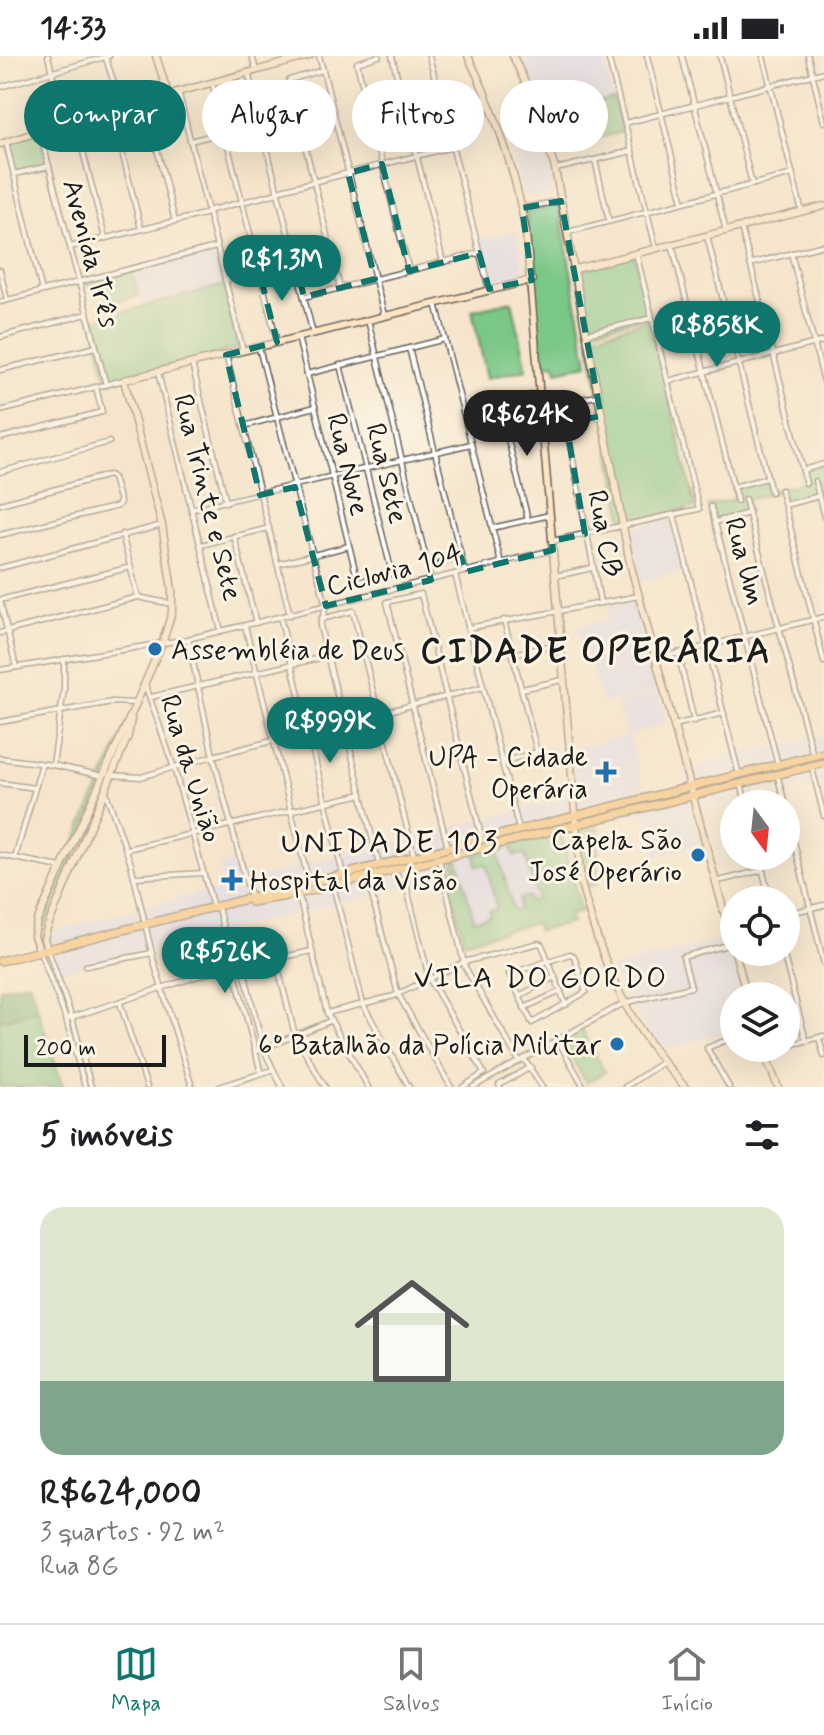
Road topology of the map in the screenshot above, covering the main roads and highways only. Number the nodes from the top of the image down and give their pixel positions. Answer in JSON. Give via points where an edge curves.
{"nodes":[{"id":1,"x":156,"y":56,"type":"edge"},
{"id":2,"x":310,"y":56,"type":"edge"},
{"id":3,"x":468,"y":56,"type":"edge"},
{"id":4,"x":513,"y":56,"type":"edge"},
{"id":5,"x":290,"y":59,"type":"edge"},
{"id":6,"x":164,"y":80,"type":"edge"},
{"id":7,"x":186,"y":89,"type":"edge"},
{"id":8,"x":24,"y":136,"type":"edge"},
{"id":9,"x":3,"y":143,"type":"edge"},
{"id":10,"x":824,"y":206,"type":"edge"},
{"id":11,"x":575,"y":269,"type":"junction"},
{"id":12,"x":532,"y":280,"type":"junction"},
{"id":13,"x":131,"y":715,"type":"junction"},
{"id":14,"x":824,"y":753,"type":"edge"},
{"id":15,"x":824,"y":763,"type":"edge"},
{"id":16,"x":740,"y":779,"type":"junction"},
{"id":17,"x":692,"y":791,"type":"junction"},
{"id":18,"x":575,"y":820,"type":"junction"},
{"id":19,"x":482,"y":839,"type":"junction"},
{"id":20,"x":467,"y":852,"type":"junction"},
{"id":21,"x":418,"y":855,"type":"junction"},
{"id":22,"x":402,"y":868,"type":"junction"},
{"id":23,"x":720,"y":900,"type":"edge"},
{"id":24,"x":229,"y":905,"type":"junction"},
{"id":25,"x":44,"y":951,"type":"junction"},
{"id":26,"x":0,"y":961,"type":"edge"},
{"id":27,"x":768,"y":1062,"type":"edge"},
{"id":28,"x":685,"y":1087,"type":"edge"},
{"id":29,"x":778,"y":1087,"type":"edge"}],
"edges":[{"from":1,"to":6,"type":"main road"},
{"from":2,"to":5,"type":"main road"},
{"from":3,"to":12,"type":"main road","via":[[502,132],[522,208]]},
{"from":4,"to":11,"type":"main road","via":[[536,106],[555,169]]},
{"from":5,"to":7,"type":"main road"},
{"from":8,"to":9,"type":"main road"},
{"from":10,"to":11,"type":"main road"},
{"from":11,"to":17,"type":"main road","via":[[622,527]]},
{"from":12,"to":13,"type":"main road","via":[[124,380],[162,525],[173,605]]},
{"from":12,"to":18,"type":"main road"},
{"from":13,"to":25,"type":"main road","via":[[128,736],[47,928]]},
{"from":13,"to":25,"type":"main road","via":[[35,926],[34,941]]},
{"from":14,"to":16,"type":"main road"},
{"from":15,"to":16,"type":"main road"},
{"from":16,"to":17,"type":"main road"},
{"from":17,"to":18,"type":"main road"},
{"from":17,"to":18,"type":"main road","via":[[585,822]]},
{"from":17,"to":23,"type":"main road"},
{"from":18,"to":19,"type":"main road"},
{"from":18,"to":20,"type":"main road"},
{"from":18,"to":28,"type":"main road","via":[[578,868],[606,967],[624,1003]]},
{"from":19,"to":20,"type":"main road","via":[[483,845]]},
{"from":19,"to":21,"type":"main road"},
{"from":20,"to":22,"type":"main road"},
{"from":21,"to":22,"type":"main road","via":[[403,861]]},
{"from":21,"to":24,"type":"main road"},
{"from":22,"to":24,"type":"main road"},
{"from":24,"to":25,"type":"main road"},
{"from":25,"to":26,"type":"main road"},
{"from":27,"to":29,"type":"main road"}]}
